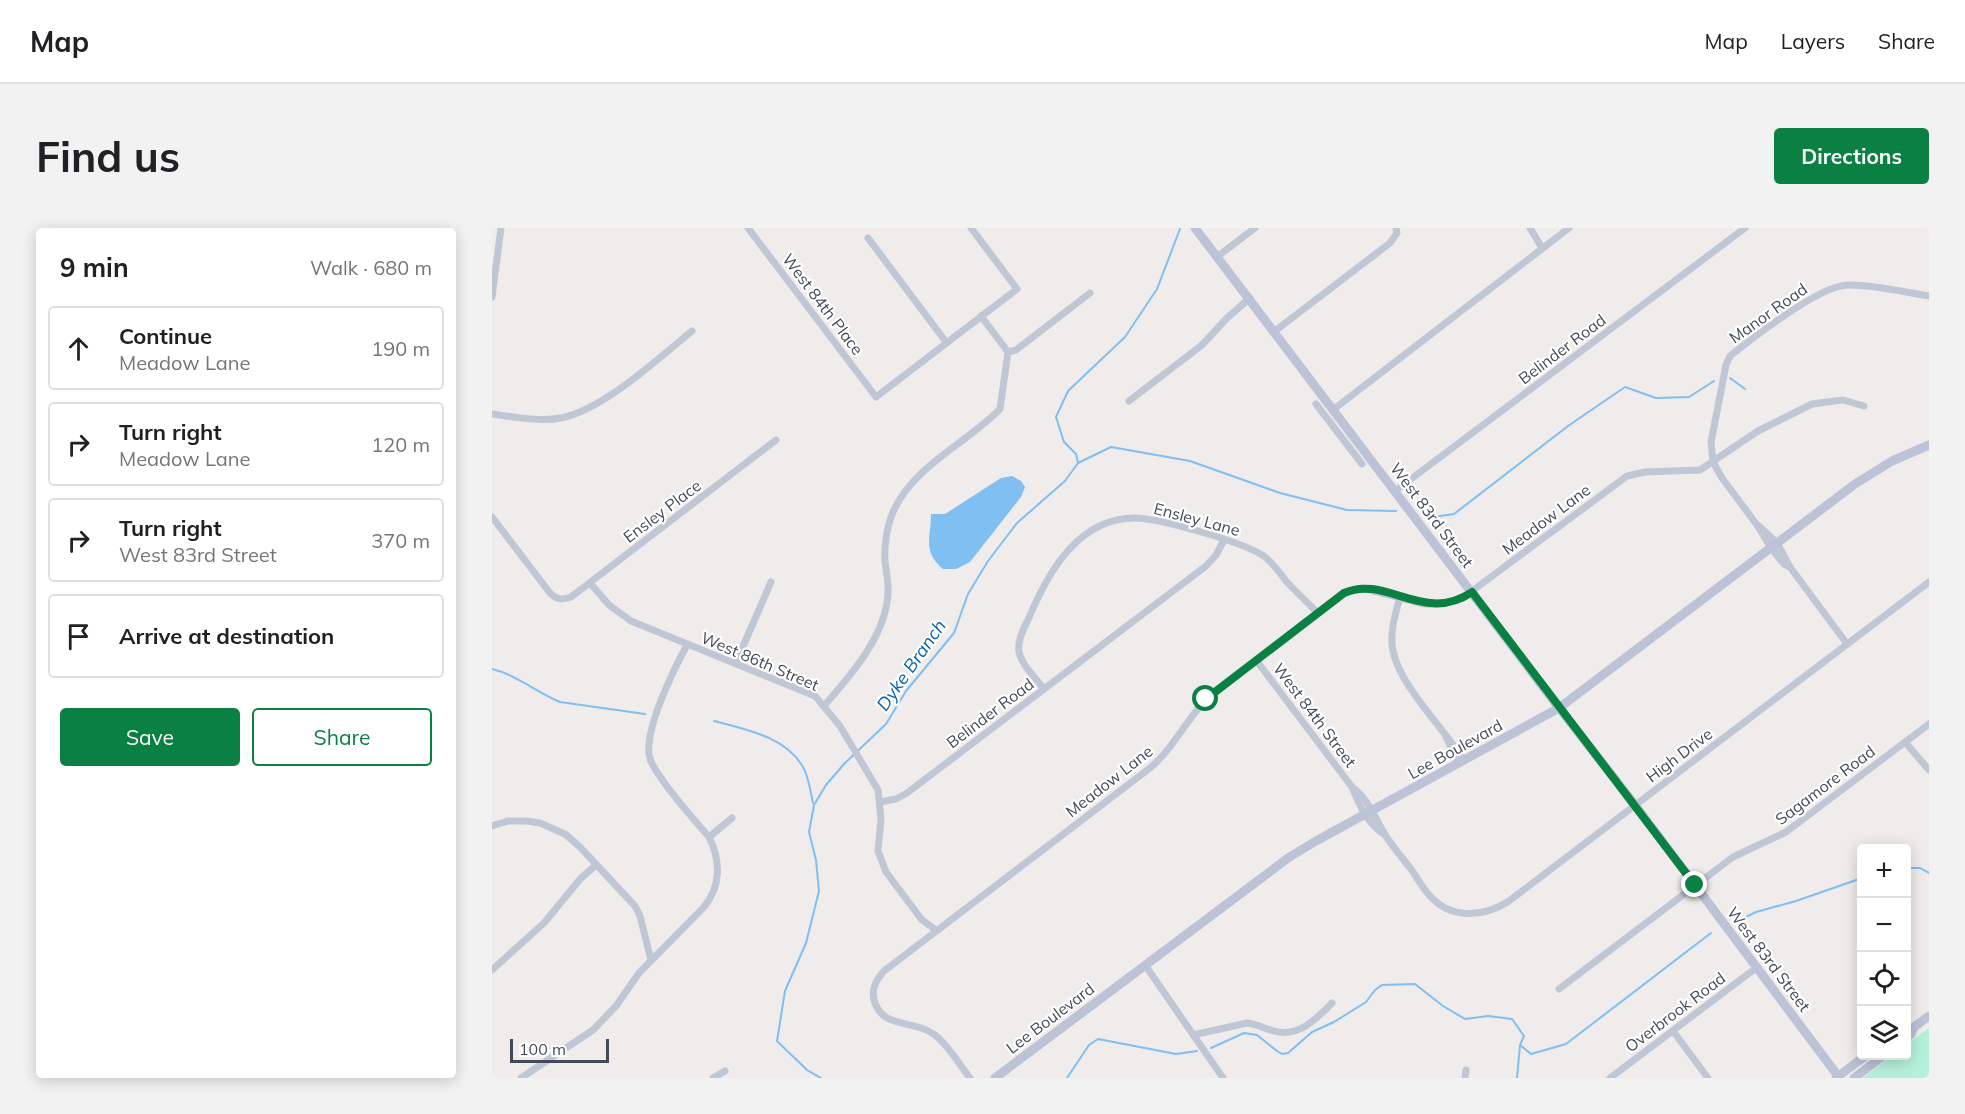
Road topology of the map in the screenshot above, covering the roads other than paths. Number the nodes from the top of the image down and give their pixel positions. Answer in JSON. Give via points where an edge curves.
{"nodes":[{"id":1,"x":501,"y":228,"type":"edge"},
{"id":2,"x":748,"y":228,"type":"edge"},
{"id":3,"x":971,"y":228,"type":"edge"},
{"id":4,"x":1195,"y":228,"type":"edge"},
{"id":5,"x":1255,"y":228,"type":"edge"},
{"id":6,"x":1396,"y":228,"type":"edge"},
{"id":7,"x":1530,"y":228,"type":"edge"},
{"id":8,"x":1569,"y":228,"type":"edge"},
{"id":9,"x":1745,"y":228,"type":"edge"},
{"id":10,"x":868,"y":238,"type":"dead end"},
{"id":11,"x":1542,"y":248,"type":"junction"},
{"id":12,"x":1218,"y":256,"type":"junction"},
{"id":13,"x":1090,"y":293,"type":"dead end"},
{"id":14,"x":1929,"y":296,"type":"edge"},
{"id":15,"x":492,"y":297,"type":"edge"},
{"id":16,"x":1250,"y":298,"type":"junction"},
{"id":17,"x":981,"y":316,"type":"junction"},
{"id":18,"x":692,"y":331,"type":"dead end"},
{"id":19,"x":1275,"y":331,"type":"junction"},
{"id":20,"x":946,"y":342,"type":"junction"},
{"id":21,"x":1008,"y":352,"type":"junction"},
{"id":22,"x":1129,"y":401,"type":"dead end"},
{"id":23,"x":1316,"y":404,"type":"dead end"},
{"id":24,"x":1864,"y":406,"type":"dead end"},
{"id":25,"x":1334,"y":409,"type":"junction"},
{"id":26,"x":492,"y":414,"type":"edge"},
{"id":27,"x":776,"y":440,"type":"dead end"},
{"id":28,"x":1929,"y":445,"type":"edge"},
{"id":29,"x":1713,"y":462,"type":"junction"},
{"id":30,"x":1362,"y":464,"type":"dead end"},
{"id":31,"x":1395,"y":491,"type":"junction"},
{"id":32,"x":492,"y":517,"type":"edge"},
{"id":33,"x":1224,"y":540,"type":"junction"},
{"id":34,"x":1774,"y":546,"type":"junction"},
{"id":35,"x":771,"y":582,"type":"dead end"},
{"id":36,"x":1929,"y":582,"type":"edge"},
{"id":37,"x":590,"y":583,"type":"junction"},
{"id":38,"x":1472,"y":592,"type":"junction"},
{"id":39,"x":1400,"y":597,"type":"junction"},
{"id":40,"x":1318,"y":613,"type":"junction"},
{"id":41,"x":1847,"y":644,"type":"junction"},
{"id":42,"x":687,"y":645,"type":"junction"},
{"id":43,"x":1256,"y":660,"type":"junction"},
{"id":44,"x":737,"y":664,"type":"junction"},
{"id":45,"x":1044,"y":689,"type":"junction"},
{"id":46,"x":824,"y":706,"type":"junction"},
{"id":47,"x":1559,"y":708,"type":"junction"},
{"id":48,"x":1929,"y":724,"type":"edge"},
{"id":49,"x":1905,"y":742,"type":"junction"},
{"id":50,"x":1462,"y":763,"type":"junction"},
{"id":51,"x":1929,"y":770,"type":"edge"},
{"id":52,"x":880,"y":802,"type":"junction"},
{"id":53,"x":1635,"y":805,"type":"junction"},
{"id":54,"x":1370,"y":813,"type":"junction"},
{"id":55,"x":732,"y":818,"type":"dead end"},
{"id":56,"x":492,"y":826,"type":"edge"},
{"id":57,"x":708,"y":837,"type":"junction"},
{"id":58,"x":596,"y":864,"type":"junction"},
{"id":59,"x":1695,"y":885,"type":"junction"},
{"id":60,"x":1435,"y":901,"type":"joint"},
{"id":61,"x":936,"y":930,"type":"junction"},
{"id":62,"x":651,"y":960,"type":"junction"},
{"id":63,"x":1145,"y":965,"type":"junction"},
{"id":64,"x":1756,"y":968,"type":"junction"},
{"id":65,"x":492,"y":970,"type":"edge"},
{"id":66,"x":1559,"y":989,"type":"dead end"},
{"id":67,"x":1332,"y":1003,"type":"dead end"},
{"id":68,"x":1929,"y":1016,"type":"edge"},
{"id":69,"x":1911,"y":1026,"type":"edge"},
{"id":70,"x":1673,"y":1031,"type":"junction"},
{"id":71,"x":1193,"y":1035,"type":"junction"},
{"id":72,"x":1860,"y":1060,"type":"edge"},
{"id":73,"x":1879,"y":1060,"type":"edge"},
{"id":74,"x":725,"y":1071,"type":"dead end"},
{"id":75,"x":1838,"y":1077,"type":"edge"},
{"id":76,"x":520,"y":1078,"type":"edge"},
{"id":77,"x":713,"y":1078,"type":"edge"},
{"id":78,"x":970,"y":1078,"type":"edge"},
{"id":79,"x":995,"y":1078,"type":"edge"},
{"id":80,"x":1223,"y":1078,"type":"edge"},
{"id":81,"x":1610,"y":1078,"type":"edge"},
{"id":82,"x":1708,"y":1078,"type":"edge"},
{"id":83,"x":1854,"y":1078,"type":"edge"}],
"edges":[{"from":1,"to":15,"type":"street"},
{"from":2,"to":20,"type":"street","name":"West 84th Place","via":[[876,397]]},
{"from":3,"to":17,"type":"street","via":[[1017,289]]},
{"from":4,"to":12,"type":"street","name":"West 83rd Street"},
{"from":5,"to":12,"type":"street"},
{"from":6,"to":19,"type":"street","via":[[1390,243]]},
{"from":7,"to":11,"type":"street"},
{"from":8,"to":11,"type":"street"},
{"from":9,"to":31,"type":"street","name":"Belinder Road"},
{"from":10,"to":20,"type":"street"},
{"from":11,"to":25,"type":"street"},
{"from":12,"to":16,"type":"street","name":"West 83rd Street"},
{"from":13,"to":21,"type":"street","via":[[1016,350]]},
{"from":14,"to":29,"type":"street","name":"Manor Road","via":[[1855,285],[1833,287],[1730,356],[1710,442]]},
{"from":16,"to":19,"type":"street","name":"West 83rd Street"},
{"from":16,"to":22,"type":"street","via":[[1202,345]]},
{"from":17,"to":20,"type":"street"},
{"from":17,"to":21,"type":"street"},
{"from":18,"to":26,"type":"street","via":[[607,398],[575,414],[548,419]]},
{"from":19,"to":25,"type":"street","name":"West 83rd Street"},
{"from":21,"to":46,"type":"street","via":[[1000,409],[921,474],[893,511],[885,549],[888,593],[882,621],[855,671]]},
{"from":23,"to":30,"type":"street"},
{"from":24,"to":29,"type":"street","name":"Meadow Lane","via":[[1843,400],[1812,404],[1758,431]]},
{"from":25,"to":31,"type":"street","name":"West 83rd Street"},
{"from":27,"to":37,"type":"street","name":"Ensley Place"},
{"from":28,"to":34,"type":"street","name":"Lee Boulevard","via":[[1871,473]]},
{"from":29,"to":34,"type":"street"},
{"from":29,"to":38,"type":"street","name":"Meadow Lane","via":[[1700,470],[1627,476]]},
{"from":31,"to":38,"type":"street","name":"West 83rd Street"},
{"from":32,"to":37,"type":"street","name":"Ensley Place","via":[[555,598],[571,597]]},
{"from":33,"to":40,"type":"street","name":"Ensley Lane","via":[[1267,559]]},
{"from":33,"to":45,"type":"street","name":"Belinder Road","via":[[1206,566]]},
{"from":33,"to":45,"type":"street","name":"Ensley Lane","via":[[1134,518],[1102,525],[1077,541],[1046,579],[1019,644],[1021,659]]},
{"from":34,"to":41,"type":"street"},
{"from":34,"to":47,"type":"street","name":"Lee Boulevard"},
{"from":35,"to":44,"type":"street"},
{"from":36,"to":41,"type":"street","name":"High Drive"},
{"from":37,"to":42,"type":"street","name":"West 86th Street","via":[[625,618]]},
{"from":38,"to":39,"type":"street","name":"Meadow Lane","via":[[1435,604]]},
{"from":38,"to":47,"type":"street","name":"West 83rd Street"},
{"from":39,"to":40,"type":"street","name":"Meadow Lane","via":[[1355,588]]},
{"from":39,"to":50,"type":"street","via":[[1392,633],[1394,656]]},
{"from":40,"to":43,"type":"street","name":"Meadow Lane"},
{"from":41,"to":53,"type":"street","name":"High Drive"},
{"from":42,"to":44,"type":"street","name":"West 86th Street"},
{"from":42,"to":57,"type":"street","via":[[651,731],[648,749],[655,768]]},
{"from":43,"to":54,"type":"street","name":"West 84th Street","via":[[1360,794]]},
{"from":43,"to":61,"type":"street","name":"Meadow Lane","via":[[1206,699],[1159,760]]},
{"from":44,"to":46,"type":"street","name":"West 86th Street","via":[[815,696]]},
{"from":45,"to":52,"type":"street","name":"Belinder Road","via":[[907,793]]},
{"from":46,"to":52,"type":"street","name":"West 86th Street","via":[[865,766]]},
{"from":47,"to":50,"type":"street","name":"Lee Boulevard"},
{"from":47,"to":53,"type":"street","name":"West 83rd Street"},
{"from":48,"to":49,"type":"street","name":"Sagamore Road"},
{"from":49,"to":51,"type":"street"},
{"from":49,"to":59,"type":"street","name":"Sagamore Road","via":[[1786,832],[1743,851]]},
{"from":50,"to":54,"type":"street","name":"Lee Boulevard"},
{"from":52,"to":61,"type":"street","via":[[877,842],[881,862],[922,920]]},
{"from":53,"to":59,"type":"street","name":"West 83rd Street"},
{"from":53,"to":60,"type":"street","name":"High Drive","via":[[1499,908],[1465,914]]},
{"from":54,"to":60,"type":"street","name":"West 84th Street"},
{"from":54,"to":63,"type":"street","name":"Lee Boulevard","via":[[1288,858]]},
{"from":55,"to":57,"type":"street"},
{"from":56,"to":58,"type":"street","via":[[515,820],[534,821],[565,834]]},
{"from":57,"to":62,"type":"street","via":[[718,870],[709,901]]},
{"from":58,"to":62,"type":"street","via":[[635,906]]},
{"from":58,"to":65,"type":"street","via":[[544,923]]},
{"from":59,"to":64,"type":"street","name":"West 83rd Street"},
{"from":59,"to":66,"type":"street","name":"Sagamore Road"},
{"from":61,"to":78,"type":"street","name":"Meadow Lane","via":[[877,978],[873,994],[879,1010],[892,1022],[917,1026],[935,1035]]},
{"from":62,"to":76,"type":"street","via":[[593,1030]]},
{"from":63,"to":71,"type":"street"},
{"from":63,"to":79,"type":"street","name":"Lee Boulevard"},
{"from":64,"to":70,"type":"street","name":"Overbrook Road"},
{"from":64,"to":75,"type":"street","name":"West 83rd Street"},
{"from":67,"to":71,"type":"street","via":[[1296,1032],[1247,1023]]},
{"from":68,"to":69,"type":"street"},
{"from":70,"to":81,"type":"street","name":"Overbrook Road"},
{"from":70,"to":82,"type":"street"},
{"from":71,"to":80,"type":"street"},
{"from":72,"to":75,"type":"street"},
{"from":73,"to":83,"type":"street"},
{"from":74,"to":77,"type":"street"}]}
